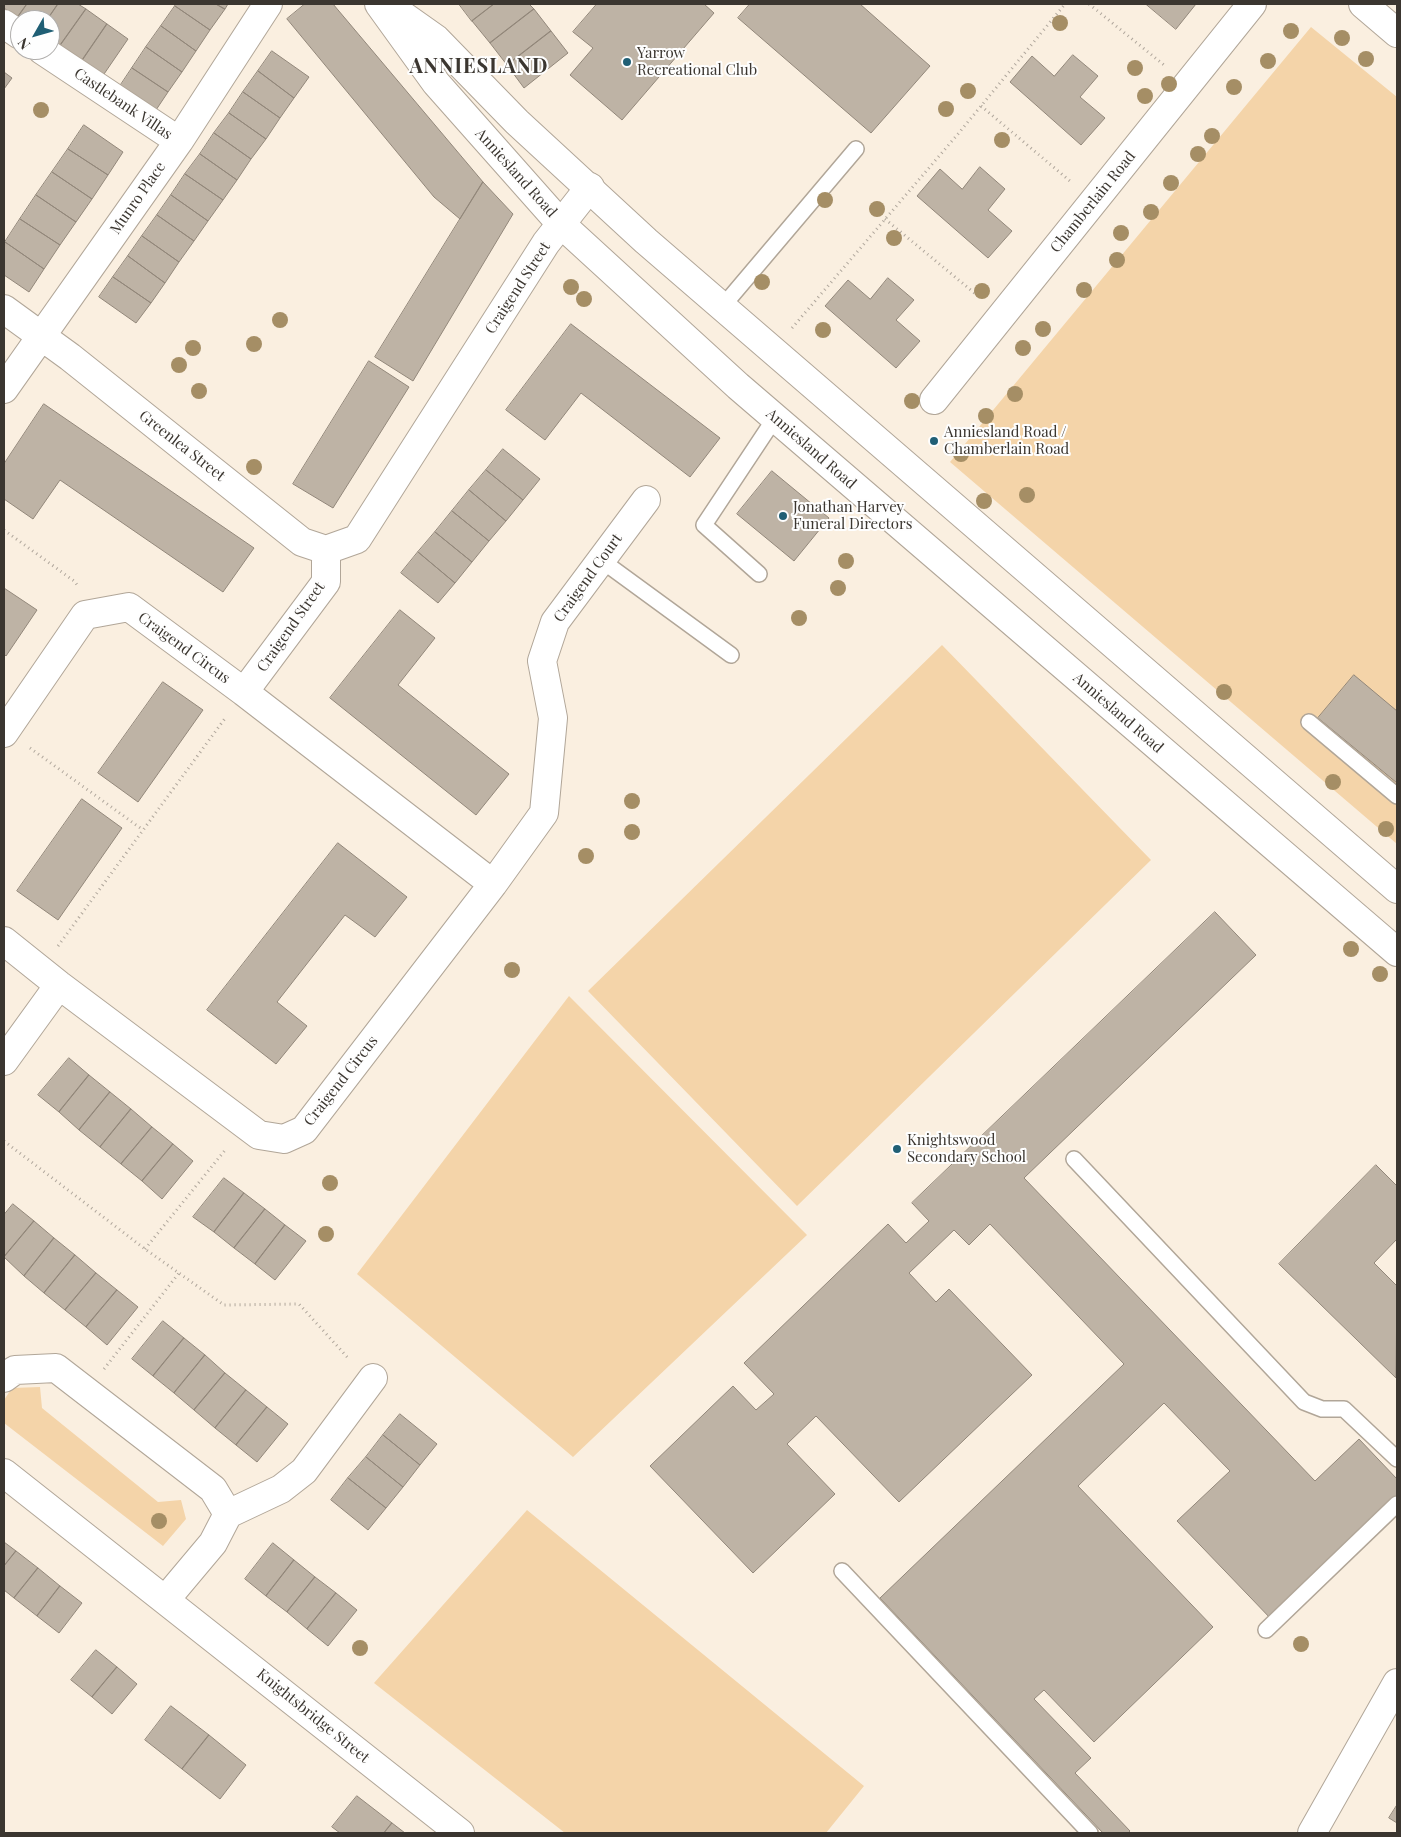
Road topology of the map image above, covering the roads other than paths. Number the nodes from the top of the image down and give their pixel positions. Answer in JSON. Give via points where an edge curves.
{"nodes":[{"id":1,"x":268,"y":4,"type":"edge"},
{"id":2,"x":379,"y":4,"type":"edge"},
{"id":3,"x":387,"y":4,"type":"edge"},
{"id":4,"x":1252,"y":4,"type":"edge"},
{"id":5,"x":1363,"y":4,"type":"edge"},
{"id":6,"x":1397,"y":33,"type":"edge"},
{"id":7,"x":57,"y":60,"type":"edge"},
{"id":8,"x":179,"y":141,"type":"junction"},
{"id":9,"x":856,"y":149,"type":"dead end"},
{"id":10,"x":590,"y":188,"type":"junction"},
{"id":11,"x":561,"y":224,"type":"junction"},
{"id":12,"x":723,"y":306,"type":"junction"},
{"id":13,"x":4,"y":309,"type":"edge"},
{"id":14,"x":40,"y":336,"type":"junction"},
{"id":15,"x":4,"y":389,"type":"edge"},
{"id":16,"x":934,"y":400,"type":"dead end"},
{"id":17,"x":775,"y":418,"type":"junction"},
{"id":18,"x":646,"y":500,"type":"dead end"},
{"id":19,"x":326,"y":550,"type":"junction"},
{"id":20,"x":601,"y":560,"type":"junction"},
{"id":21,"x":759,"y":574,"type":"dead end"},
{"id":22,"x":731,"y":655,"type":"dead end"},
{"id":23,"x":244,"y":692,"type":"junction"},
{"id":24,"x":1309,"y":722,"type":"dead end"},
{"id":25,"x":5,"y":731,"type":"edge"},
{"id":26,"x":1397,"y":796,"type":"edge"},
{"id":27,"x":494,"y":884,"type":"junction"},
{"id":28,"x":1397,"y":889,"type":"edge"},
{"id":29,"x":4,"y":941,"type":"edge"},
{"id":30,"x":1397,"y":952,"type":"edge"},
{"id":31,"x":50,"y":977,"type":"junction"},
{"id":32,"x":4,"y":1061,"type":"edge"},
{"id":33,"x":1074,"y":1159,"type":"dead end"},
{"id":34,"x":4,"y":1378,"type":"edge"},
{"id":35,"x":373,"y":1378,"type":"road end"},
{"id":36,"x":1397,"y":1459,"type":"edge"},
{"id":37,"x":4,"y":1473,"type":"edge"},
{"id":38,"x":1397,"y":1504,"type":"edge"},
{"id":39,"x":228,"y":1514,"type":"junction"},
{"id":40,"x":842,"y":1570,"type":"dead end"},
{"id":41,"x":166,"y":1599,"type":"junction"},
{"id":42,"x":1266,"y":1630,"type":"dead end"},
{"id":43,"x":1397,"y":1683,"type":"edge"},
{"id":44,"x":460,"y":1833,"type":"edge"},
{"id":45,"x":1090,"y":1833,"type":"edge"},
{"id":46,"x":1312,"y":1833,"type":"edge"}],
"edges":[{"from":1,"to":8,"type":"street","name":"Munro Place"},
{"from":2,"to":11,"type":"street","name":"Anniesland Road","via":[[436,83]]},
{"from":3,"to":10,"type":"street","via":[[436,39],[517,122]]},
{"from":4,"to":16,"type":"street","name":"Chamberlain Road"},
{"from":5,"to":6,"type":"street"},
{"from":7,"to":8,"type":"street","name":"Castlebank Villas"},
{"from":8,"to":14,"type":"street","name":"Munro Place"},
{"from":9,"to":12,"type":"lane"},
{"from":10,"to":11,"type":"street","name":"Craigend Street"},
{"from":10,"to":12,"type":"street"},
{"from":11,"to":17,"type":"street","name":"Anniesland Road"},
{"from":11,"to":19,"type":"street","name":"Craigend Street","via":[[357,539]]},
{"from":12,"to":28,"type":"street"},
{"from":13,"to":14,"type":"street","name":"Greenlea Street"},
{"from":14,"to":15,"type":"street","name":"Munro Place"},
{"from":14,"to":19,"type":"street","name":"Greenlea Street","via":[[302,542]]},
{"from":17,"to":21,"type":"lane","via":[[704,526]]},
{"from":17,"to":30,"type":"street","name":"Anniesland Road"},
{"from":18,"to":20,"type":"street","name":"Craigend Court"},
{"from":19,"to":23,"type":"street","name":"Craigend Street","via":[[326,582]]},
{"from":20,"to":22,"type":"lane"},
{"from":20,"to":27,"type":"street","name":"Craigend Court","via":[[555,622],[542,661],[553,718],[544,813]]},
{"from":23,"to":25,"type":"street","name":"Craigend Circus","via":[[129,607],[85,615]]},
{"from":23,"to":27,"type":"street"},
{"from":24,"to":26,"type":"lane"},
{"from":27,"to":31,"type":"street","name":"Craigend Circus","via":[[304,1130],[284,1140],[259,1135],[245,1126]]},
{"from":29,"to":31,"type":"street","name":"Craigend Circus"},
{"from":31,"to":32,"type":"street"},
{"from":33,"to":36,"type":"lane","via":[[1304,1402],[1322,1409],[1344,1409]]},
{"from":34,"to":39,"type":"street","via":[[15,1370],[56,1368],[213,1489]]},
{"from":35,"to":39,"type":"street","via":[[304,1471],[281,1489]]},
{"from":37,"to":41,"type":"street","name":"Knightsbridge Street"},
{"from":38,"to":42,"type":"lane"},
{"from":39,"to":41,"type":"street","via":[[213,1543]]},
{"from":40,"to":45,"type":"lane"},
{"from":41,"to":44,"type":"street","name":"Knightsbridge Street"},
{"from":43,"to":46,"type":"street"}]}
